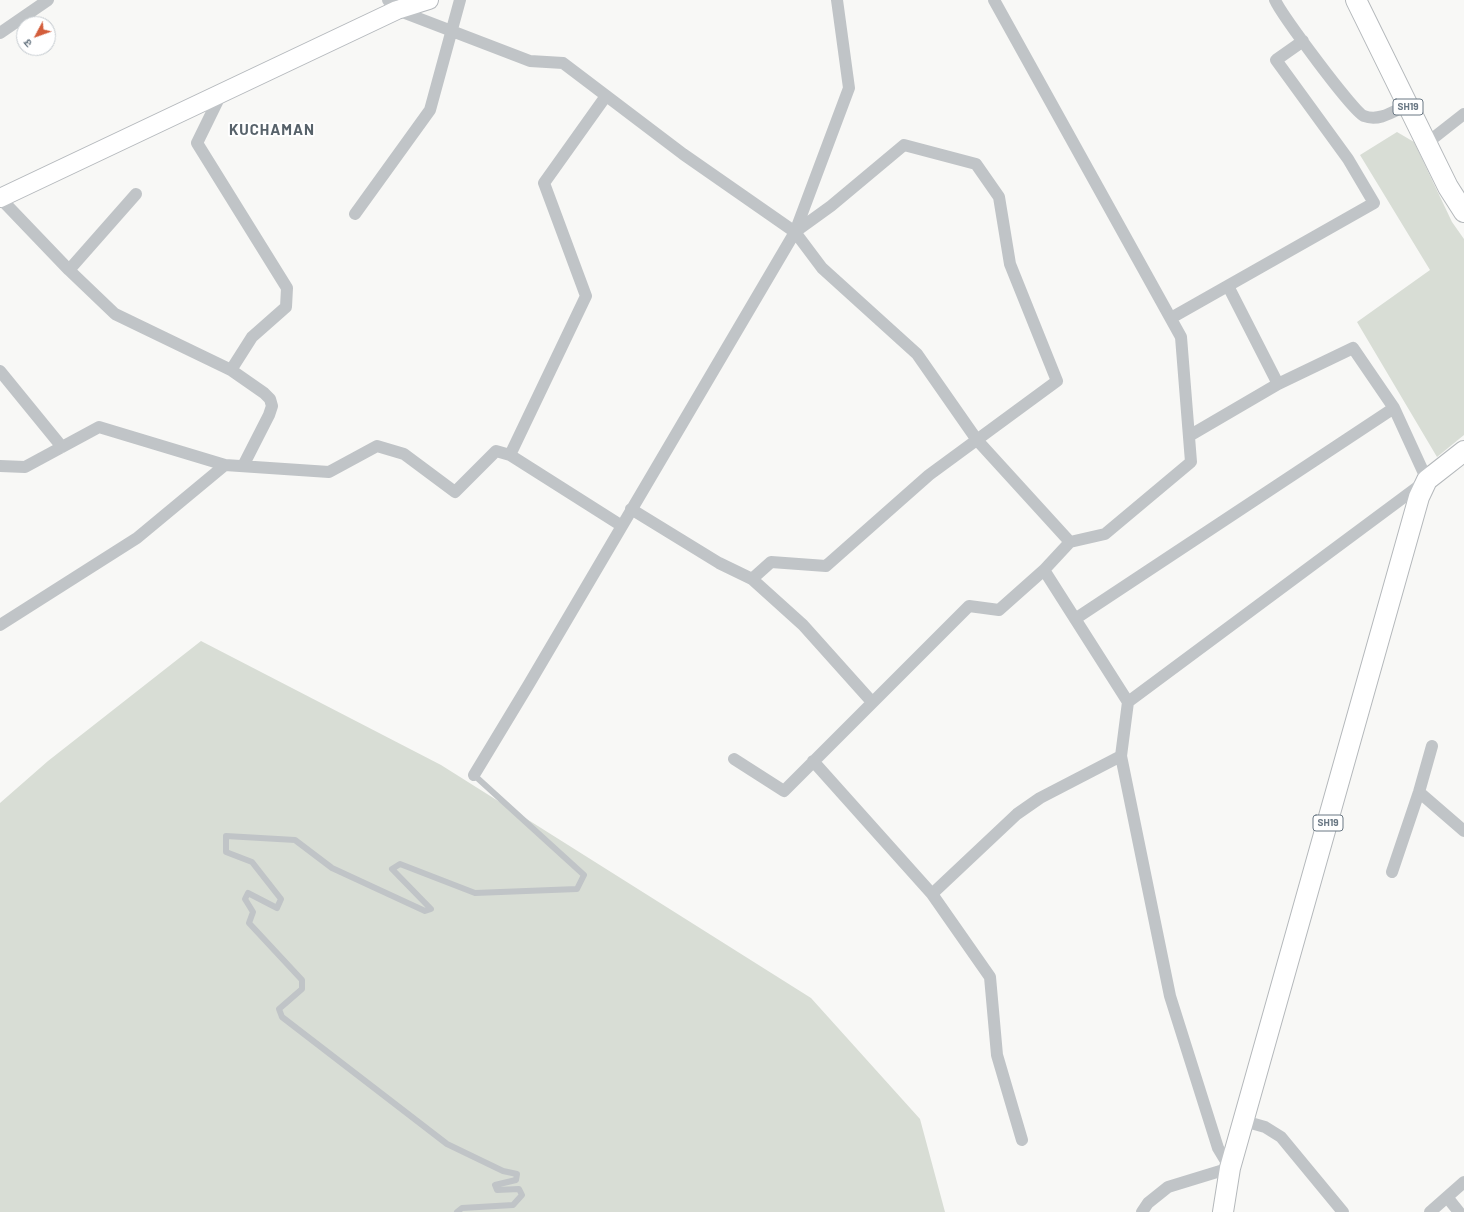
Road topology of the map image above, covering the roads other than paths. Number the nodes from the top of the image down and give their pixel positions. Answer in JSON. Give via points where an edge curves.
{"nodes":[{"id":1,"x":48,"y":0,"type":"edge"},
{"id":2,"x":429,"y":0,"type":"edge"},
{"id":3,"x":460,"y":0,"type":"edge"},
{"id":4,"x":837,"y":0,"type":"edge"},
{"id":5,"x":994,"y":0,"type":"edge"},
{"id":6,"x":1274,"y":0,"type":"edge"},
{"id":7,"x":1356,"y":0,"type":"edge"},
{"id":8,"x":392,"y":5,"type":"edge"},
{"id":9,"x":451,"y":31,"type":"junction"},
{"id":10,"x":0,"y":33,"type":"edge"},
{"id":11,"x":1302,"y":41,"type":"junction"},
{"id":12,"x":220,"y":94,"type":"junction"},
{"id":13,"x":606,"y":96,"type":"junction"},
{"id":14,"x":1407,"y":105,"type":"junction"},
{"id":15,"x":1464,"y":114,"type":"edge"},
{"id":16,"x":1427,"y":143,"type":"junction"},
{"id":17,"x":136,"y":194,"type":"dead end"},
{"id":18,"x":0,"y":198,"type":"edge"},
{"id":19,"x":1464,"y":212,"type":"edge"},
{"id":20,"x":354,"y":214,"type":"dead end"},
{"id":21,"x":795,"y":232,"type":"junction"},
{"id":22,"x":69,"y":270,"type":"junction"},
{"id":23,"x":1228,"y":286,"type":"junction"},
{"id":24,"x":1171,"y":318,"type":"junction"},
{"id":25,"x":231,"y":370,"type":"junction"},
{"id":26,"x":0,"y":371,"type":"edge"},
{"id":27,"x":1278,"y":384,"type":"junction"},
{"id":28,"x":1394,"y":408,"type":"junction"},
{"id":29,"x":1189,"y":436,"type":"junction"},
{"id":30,"x":977,"y":440,"type":"junction"},
{"id":31,"x":62,"y":447,"type":"junction"},
{"id":32,"x":1464,"y":451,"type":"edge"},
{"id":33,"x":510,"y":455,"type":"junction"},
{"id":34,"x":224,"y":465,"type":"junction"},
{"id":35,"x":243,"y":466,"type":"junction"},
{"id":36,"x":1,"y":467,"type":"edge"},
{"id":37,"x":1427,"y":480,"type":"junction"},
{"id":38,"x":631,"y":510,"type":"junction"},
{"id":39,"x":622,"y":526,"type":"junction"},
{"id":40,"x":1070,"y":542,"type":"junction"},
{"id":41,"x":1044,"y":570,"type":"junction"},
{"id":42,"x":752,"y":579,"type":"junction"},
{"id":43,"x":1075,"y":619,"type":"junction"},
{"id":44,"x":0,"y":625,"type":"edge"},
{"id":45,"x":872,"y":702,"type":"junction"},
{"id":46,"x":1128,"y":702,"type":"junction"},
{"id":47,"x":1432,"y":746,"type":"dead end"},
{"id":48,"x":1121,"y":756,"type":"junction"},
{"id":49,"x":734,"y":759,"type":"dead end"},
{"id":50,"x":814,"y":761,"type":"junction"},
{"id":51,"x":474,"y":775,"type":"joint"},
{"id":52,"x":1419,"y":792,"type":"junction"},
{"id":53,"x":1464,"y":831,"type":"edge"},
{"id":54,"x":1392,"y":872,"type":"dead end"},
{"id":55,"x":932,"y":894,"type":"junction"},
{"id":56,"x":1244,"y":1120,"type":"junction"},
{"id":57,"x":1022,"y":1140,"type":"dead end"},
{"id":58,"x":1230,"y":1168,"type":"junction"},
{"id":59,"x":1464,"y":1182,"type":"edge"},
{"id":60,"x":1447,"y":1197,"type":"junction"},
{"id":61,"x":457,"y":1212,"type":"edge"},
{"id":62,"x":1142,"y":1212,"type":"edge"},
{"id":63,"x":1222,"y":1212,"type":"edge"},
{"id":64,"x":1343,"y":1212,"type":"edge"},
{"id":65,"x":1430,"y":1212,"type":"edge"},
{"id":66,"x":1459,"y":1212,"type":"edge"}],
"edges":[{"from":1,"to":10,"type":"street"},
{"from":2,"to":8,"type":"street"},
{"from":3,"to":9,"type":"street"},
{"from":4,"to":21,"type":"street","via":[[849,88]]},
{"from":5,"to":24,"type":"street"},
{"from":6,"to":11,"type":"street"},
{"from":7,"to":14,"type":"main road","number":"SH19"},
{"from":8,"to":9,"type":"street"},
{"from":8,"to":12,"type":"street"},
{"from":9,"to":13,"type":"street","via":[[530,61],[563,63]]},
{"from":9,"to":20,"type":"street","via":[[430,110]]},
{"from":11,"to":14,"type":"street","via":[[1363,116],[1385,116]]},
{"from":11,"to":23,"type":"street","via":[[1276,60],[1348,158],[1374,203]]},
{"from":12,"to":18,"type":"street"},
{"from":12,"to":25,"type":"street","via":[[197,143],[287,288],[286,307],[252,337]]},
{"from":13,"to":21,"type":"street","via":[[683,154]]},
{"from":13,"to":33,"type":"street","via":[[544,183],[586,296]]},
{"from":14,"to":16,"type":"main road","number":"SH19"},
{"from":15,"to":16,"type":"street"},
{"from":16,"to":19,"type":"main road","number":"SH19","via":[[1448,187]]},
{"from":17,"to":22,"type":"street"},
{"from":18,"to":22,"type":"street"},
{"from":21,"to":30,"type":"street","via":[[822,268],[917,354]]},
{"from":21,"to":30,"type":"street","via":[[831,206],[904,145],[976,164],[999,197],[1010,264],[1057,381]]},
{"from":21,"to":38,"type":"street"},
{"from":22,"to":25,"type":"street","via":[[115,314]]},
{"from":23,"to":24,"type":"street"},
{"from":23,"to":27,"type":"street"},
{"from":24,"to":29,"type":"street","via":[[1181,337]]},
{"from":25,"to":35,"type":"street","via":[[264,393],[272,406]]},
{"from":26,"to":31,"type":"street"},
{"from":27,"to":28,"type":"street","via":[[1353,348]]},
{"from":27,"to":29,"type":"street"},
{"from":28,"to":37,"type":"street"},
{"from":28,"to":43,"type":"street"},
{"from":29,"to":40,"type":"street","via":[[1191,462],[1105,534]]},
{"from":30,"to":40,"type":"street"},
{"from":30,"to":42,"type":"street","via":[[929,475],[826,566],[771,562]]},
{"from":31,"to":34,"type":"street","via":[[98,427]]},
{"from":31,"to":36,"type":"street","via":[[25,467]]},
{"from":32,"to":37,"type":"main road","number":"SH19"},
{"from":33,"to":35,"type":"street","via":[[496,450],[455,492],[404,454],[377,446],[329,472]]},
{"from":33,"to":39,"type":"street"},
{"from":34,"to":35,"type":"street"},
{"from":34,"to":44,"type":"street","via":[[136,538]]},
{"from":37,"to":46,"type":"street"},
{"from":37,"to":56,"type":"main road","number":"SH19","via":[[1419,497]]},
{"from":38,"to":39,"type":"street"},
{"from":38,"to":42,"type":"street","via":[[719,563]]},
{"from":39,"to":51,"type":"street"},
{"from":40,"to":41,"type":"street"},
{"from":41,"to":43,"type":"street"},
{"from":41,"to":45,"type":"street","via":[[999,610],[969,606]]},
{"from":42,"to":45,"type":"street","via":[[803,625]]},
{"from":43,"to":46,"type":"street"},
{"from":45,"to":50,"type":"street"},
{"from":46,"to":48,"type":"street"},
{"from":47,"to":52,"type":"street"},
{"from":48,"to":55,"type":"street","via":[[1034,802],[1017,814]]},
{"from":48,"to":58,"type":"street","via":[[1170,996],[1218,1148]]},
{"from":49,"to":50,"type":"street","via":[[784,790]]},
{"from":50,"to":55,"type":"street"},
{"from":51,"to":61,"type":"lane","via":[[584,875],[577,889],[475,893],[400,864],[392,869],[431,909],[425,911],[332,868],[295,840],[226,836],[226,852],[252,862],[281,899],[277,908],[248,893],[245,899],[253,912],[249,923],[302,980],[302,989],[279,1008],[282,1017],[447,1144],[503,1171],[516,1174],[516,1180],[495,1185],[497,1190],[519,1189],[522,1195],[513,1205],[462,1208]]},
{"from":52,"to":53,"type":"street"},
{"from":52,"to":54,"type":"street"},
{"from":55,"to":57,"type":"street","via":[[990,977],[997,1055]]},
{"from":56,"to":58,"type":"main road","number":"SH19"},
{"from":56,"to":64,"type":"street","via":[[1265,1127],[1281,1137]]},
{"from":58,"to":62,"type":"street","via":[[1168,1187],[1148,1203]]},
{"from":58,"to":63,"type":"main road","number":"SH19"},
{"from":59,"to":60,"type":"street"},
{"from":60,"to":65,"type":"street"},
{"from":60,"to":66,"type":"street"}]}
